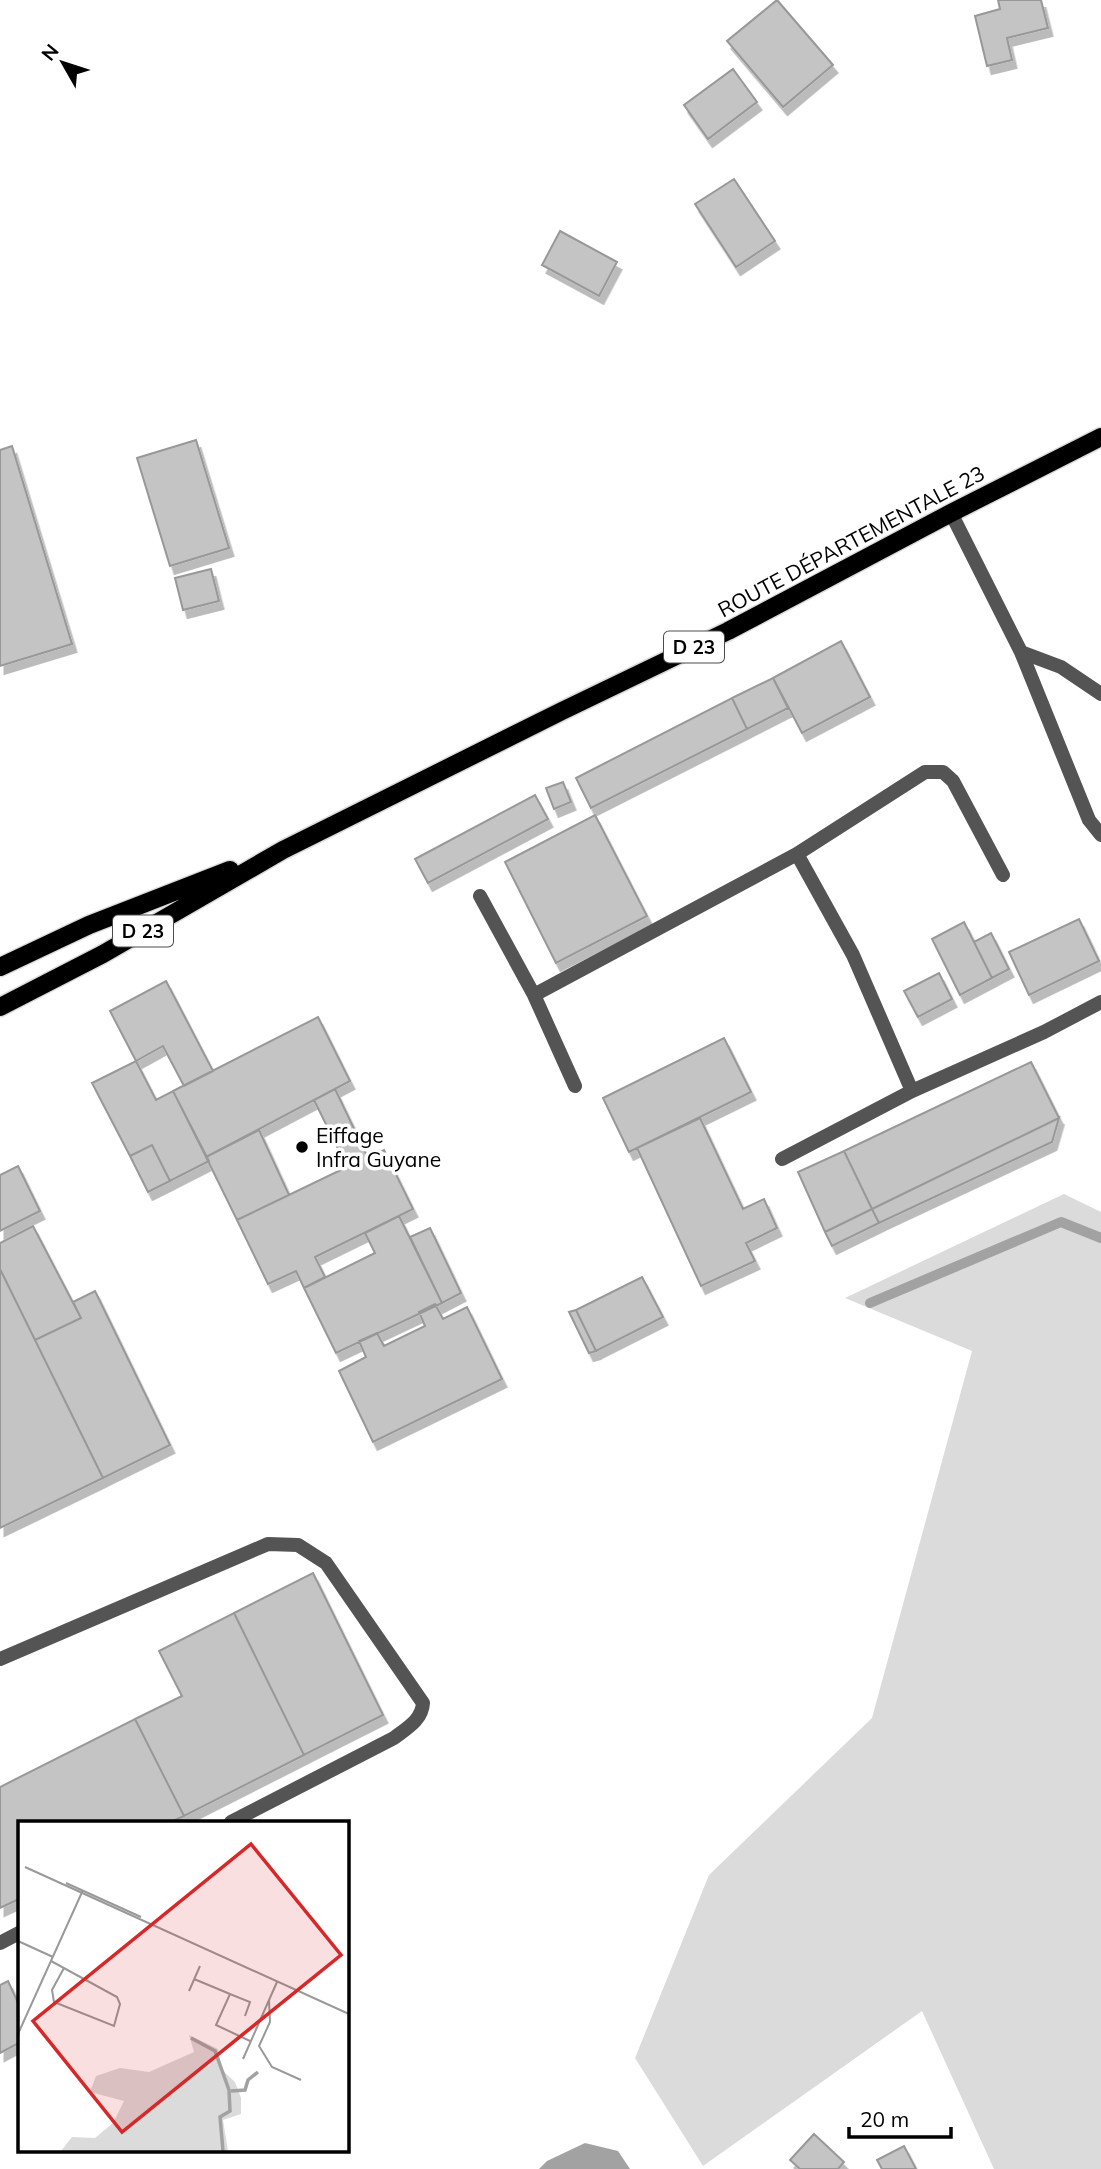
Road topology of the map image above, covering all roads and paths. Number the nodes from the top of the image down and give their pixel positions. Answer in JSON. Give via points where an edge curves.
{"nodes":[{"id":1,"x":1101,"y":437,"type":"edge"},
{"id":2,"x":951,"y":513,"type":"junction"},
{"id":3,"x":1021,"y":652,"type":"junction"},
{"id":4,"x":1101,"y":694,"type":"edge"},
{"id":5,"x":1101,"y":835,"type":"edge"},
{"id":6,"x":283,"y":850,"type":"junction"},
{"id":7,"x":797,"y":854,"type":"junction"},
{"id":8,"x":1003,"y":875,"type":"dead end"},
{"id":9,"x":480,"y":896,"type":"dead end"},
{"id":10,"x":0,"y":967,"type":"edge"},
{"id":11,"x":534,"y":995,"type":"junction"},
{"id":12,"x":1101,"y":1002,"type":"edge"},
{"id":13,"x":0,"y":1007,"type":"edge"},
{"id":14,"x":575,"y":1086,"type":"dead end"},
{"id":15,"x":912,"y":1091,"type":"junction"},
{"id":16,"x":782,"y":1159,"type":"dead end"},
{"id":17,"x":0,"y":1659,"type":"edge"},
{"id":18,"x":233,"y":1821,"type":"edge"},
{"id":19,"x":18,"y":1934,"type":"edge"},
{"id":20,"x":0,"y":1943,"type":"edge"}],
"edges":[{"from":1,"to":2,"type":"main road","name":"ROUTE DÉPARTEMENTALE 23","number":"D 23"},
{"from":2,"to":3,"type":"lane"},
{"from":2,"to":6,"type":"main road","name":"ROUTE DÉPARTEMENTALE 23","number":"D 23","via":[[728,631]]},
{"from":3,"to":4,"type":"lane","via":[[1061,667]]},
{"from":3,"to":5,"type":"lane","via":[[1088,820]]},
{"from":6,"to":10,"type":"main road","number":"D 23","via":[[89,925]]},
{"from":6,"to":13,"type":"main road","number":"D 23","via":[[103,954]]},
{"from":7,"to":8,"type":"lane","via":[[925,772],[943,772],[953,781]]},
{"from":7,"to":11,"type":"lane"},
{"from":7,"to":15,"type":"lane","via":[[853,956]]},
{"from":9,"to":11,"type":"lane"},
{"from":11,"to":14,"type":"lane"},
{"from":12,"to":15,"type":"lane"},
{"from":15,"to":16,"type":"lane"},
{"from":17,"to":18,"type":"lane","via":[[268,1544],[298,1545],[326,1563],[423,1703],[422,1711],[416,1722],[394,1738]]},
{"from":19,"to":20,"type":"lane"}]}
